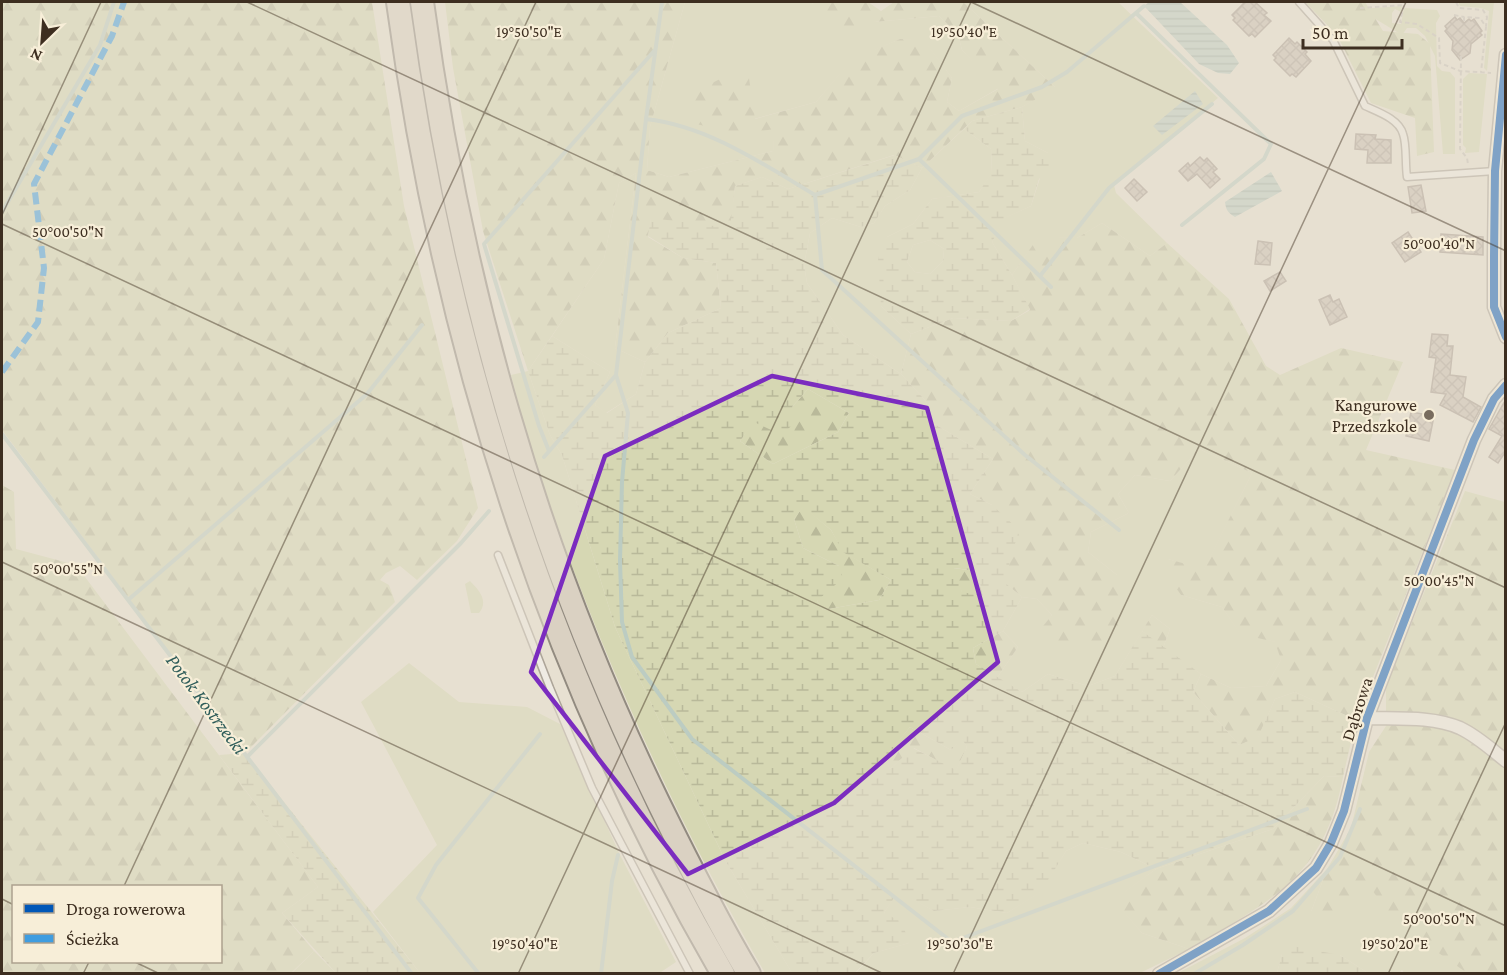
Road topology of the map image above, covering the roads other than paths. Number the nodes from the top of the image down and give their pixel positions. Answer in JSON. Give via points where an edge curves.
{"nodes":[{"id":1,"x":398,"y":2,"type":"edge"},
{"id":2,"x":422,"y":2,"type":"edge"},
{"id":3,"x":1299,"y":2,"type":"edge"},
{"id":4,"x":1506,"y":55,"type":"edge"},
{"id":5,"x":1495,"y":171,"type":"junction"},
{"id":6,"x":1506,"y":337,"type":"edge"},
{"id":7,"x":1506,"y":385,"type":"edge"},
{"id":8,"x":498,"y":555,"type":"dead end"},
{"id":9,"x":1367,"y":718,"type":"junction"},
{"id":10,"x":1506,"y":761,"type":"edge"},
{"id":11,"x":690,"y":974,"type":"edge"},
{"id":12,"x":723,"y":974,"type":"edge"},
{"id":13,"x":749,"y":974,"type":"edge"},
{"id":14,"x":1159,"y":974,"type":"edge"}],
"edges":[{"from":1,"to":12,"type":"highway","via":[[423,157],[452,297],[522,534],[561,640],[619,773]]},
{"from":2,"to":13,"type":"highway","via":[[457,212],[489,350],[527,480],[579,623],[627,737],[675,838]]},
{"from":3,"to":5,"type":"lane","via":[[1333,40],[1365,106],[1387,116],[1403,134],[1407,177]]},
{"from":4,"to":5,"type":"street"},
{"from":5,"to":6,"type":"street","via":[[1494,308]]},
{"from":7,"to":9,"type":"street","name":"Dąbrowa","via":[[1494,399],[1474,440]]},
{"from":8,"to":11,"type":"lane","via":[[592,788]]},
{"from":9,"to":10,"type":"street","via":[[1429,720],[1458,727]]},
{"from":9,"to":14,"type":"street","name":"Dąbrowa","via":[[1344,812],[1316,868],[1269,911]]}]}
